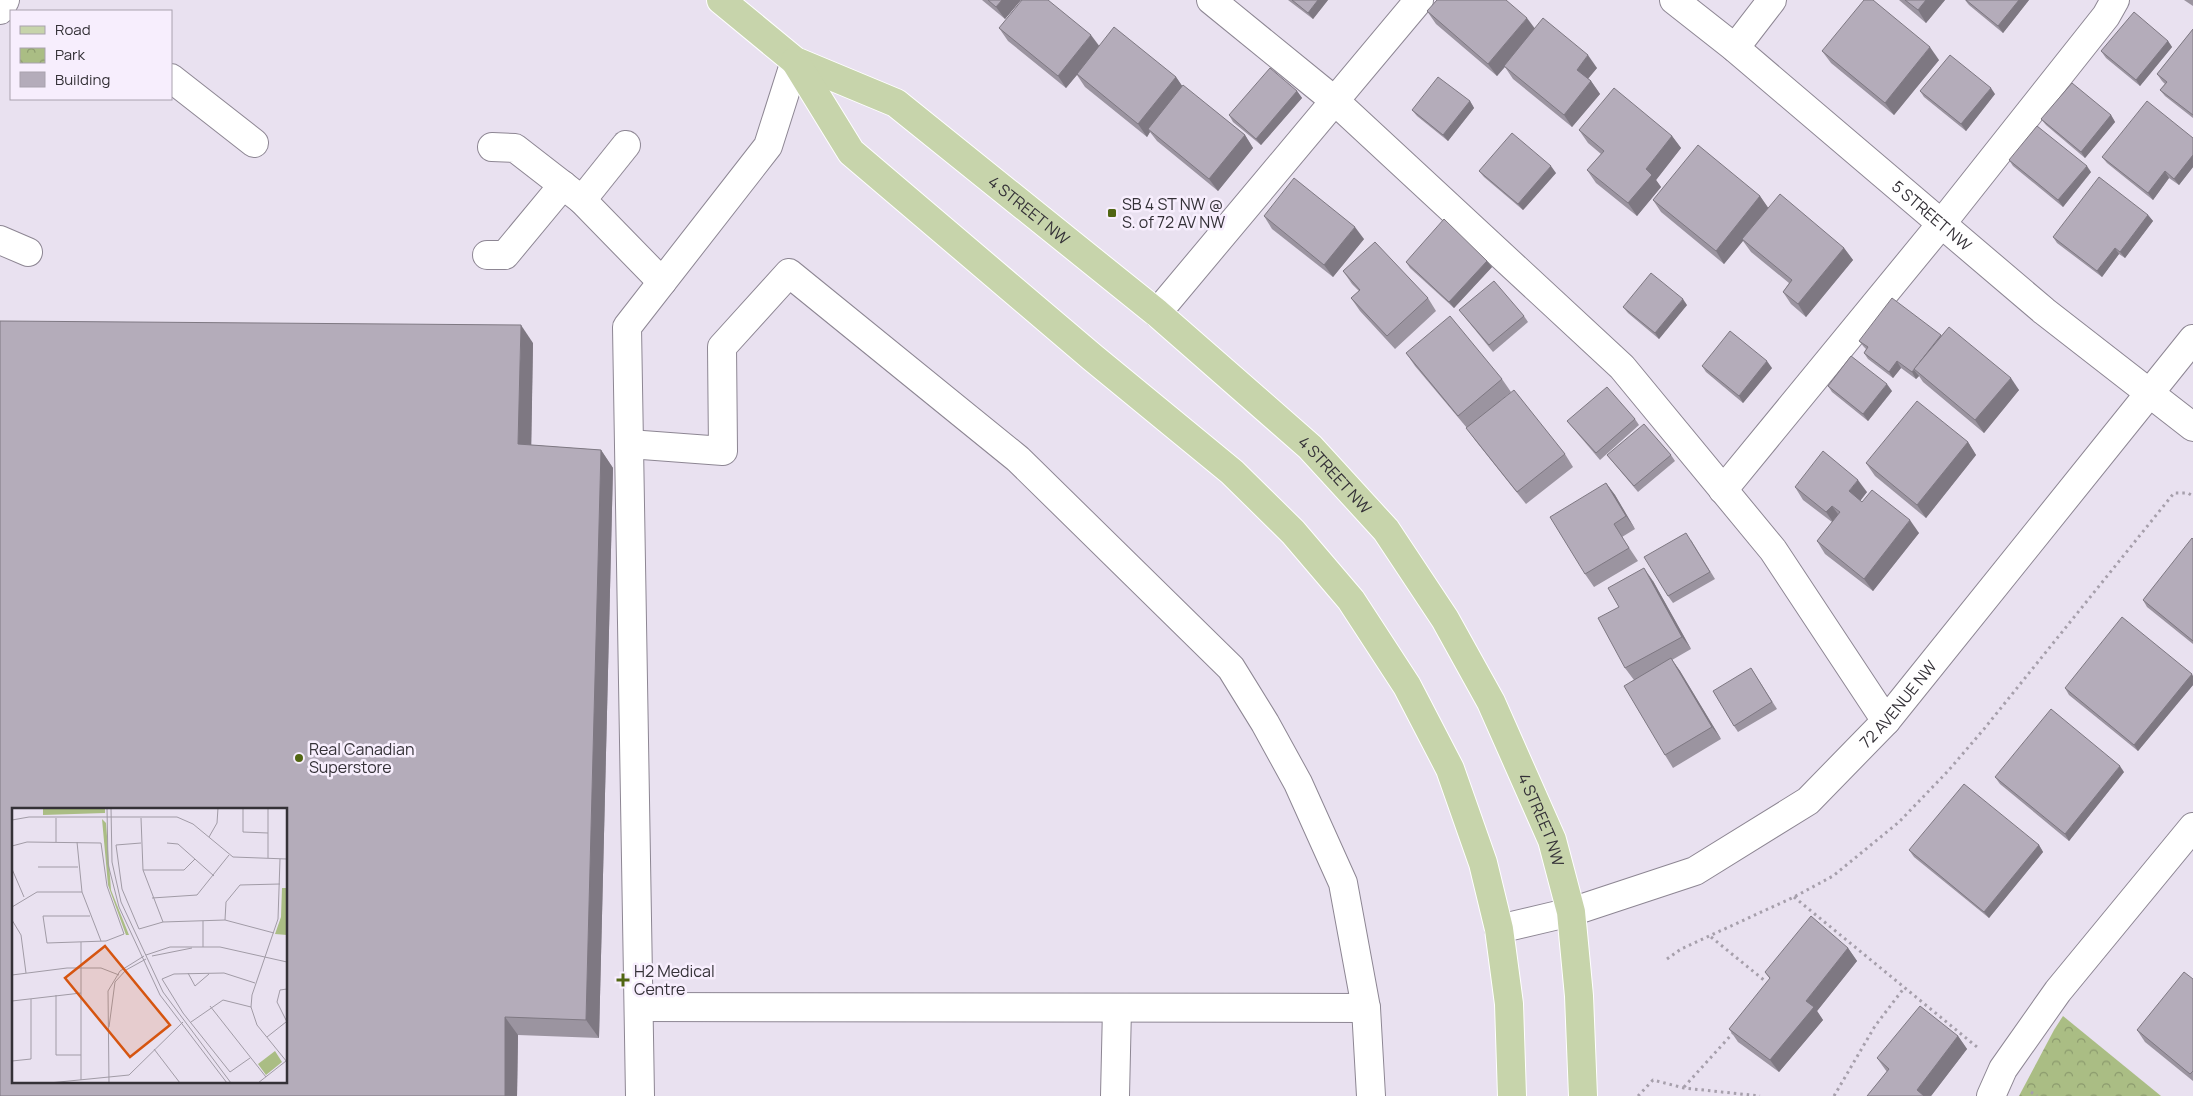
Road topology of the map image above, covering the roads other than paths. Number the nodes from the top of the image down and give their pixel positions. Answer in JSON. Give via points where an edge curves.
{"nodes":[{"id":1,"x":5,"y":0,"type":"edge"},
{"id":2,"x":721,"y":0,"type":"edge"},
{"id":3,"x":1211,"y":0,"type":"edge"},
{"id":4,"x":1419,"y":0,"type":"edge"},
{"id":5,"x":1674,"y":0,"type":"edge"},
{"id":6,"x":1772,"y":0,"type":"edge"},
{"id":7,"x":2115,"y":0,"type":"edge"},
{"id":8,"x":0,"y":10,"type":"edge"},
{"id":9,"x":1735,"y":48,"type":"junction"},
{"id":10,"x":795,"y":60,"type":"junction"},
{"id":11,"x":172,"y":79,"type":"edge"},
{"id":12,"x":1334,"y":101,"type":"junction"},
{"id":13,"x":254,"y":143,"type":"dead end"},
{"id":14,"x":626,"y":145,"type":"dead end"},
{"id":15,"x":492,"y":147,"type":"dead end"},
{"id":16,"x":573,"y":192,"type":"junction"},
{"id":17,"x":1942,"y":223,"type":"junction"},
{"id":18,"x":0,"y":240,"type":"edge"},
{"id":19,"x":28,"y":252,"type":"dead end"},
{"id":20,"x":487,"y":255,"type":"dead end"},
{"id":21,"x":662,"y":282,"type":"junction"},
{"id":22,"x":1157,"y":313,"type":"junction"},
{"id":23,"x":2193,"y":339,"type":"edge"},
{"id":24,"x":2150,"y":393,"type":"junction"},
{"id":25,"x":2193,"y":427,"type":"edge"},
{"id":26,"x":629,"y":444,"type":"junction"},
{"id":27,"x":1723,"y":490,"type":"junction"},
{"id":28,"x":1886,"y":721,"type":"junction"},
{"id":29,"x":2193,"y":827,"type":"edge"},
{"id":30,"x":1571,"y":912,"type":"junction"},
{"id":31,"x":1499,"y":929,"type":"junction"},
{"id":32,"x":639,"y":1008,"type":"junction"},
{"id":33,"x":1117,"y":1008,"type":"junction"},
{"id":34,"x":1366,"y":1008,"type":"junction"},
{"id":35,"x":640,"y":1096,"type":"edge"},
{"id":36,"x":1115,"y":1096,"type":"edge"},
{"id":37,"x":1371,"y":1096,"type":"edge"},
{"id":38,"x":1512,"y":1096,"type":"edge"},
{"id":39,"x":1583,"y":1096,"type":"edge"},
{"id":40,"x":1991,"y":1096,"type":"edge"}],
"edges":[{"from":1,"to":8,"type":"street"},
{"from":2,"to":10,"type":"main road","name":"4 STREET NW"},
{"from":3,"to":12,"type":"street"},
{"from":4,"to":12,"type":"street"},
{"from":5,"to":9,"type":"street","name":"5 STREET NW"},
{"from":6,"to":9,"type":"street"},
{"from":7,"to":17,"type":"street","via":[[2106,16]]},
{"from":9,"to":17,"type":"street","name":"5 STREET NW"},
{"from":10,"to":21,"type":"street","via":[[768,146]]},
{"from":10,"to":22,"type":"main road","name":"4 STREET NW","via":[[896,103]]},
{"from":10,"to":31,"type":"main road","name":"4 STREET NW","via":[[851,152],[1092,358],[1232,472],[1293,532],[1351,600],[1407,686],[1450,769],[1483,863]]},
{"from":11,"to":13,"type":"street"},
{"from":12,"to":22,"type":"street"},
{"from":12,"to":27,"type":"street","via":[[1622,367]]},
{"from":14,"to":16,"type":"street"},
{"from":15,"to":16,"type":"street","via":[[515,148]]},
{"from":16,"to":20,"type":"street","via":[[505,255]]},
{"from":16,"to":21,"type":"street"},
{"from":17,"to":24,"type":"street","name":"5 STREET NW","via":[[2044,311]]},
{"from":17,"to":27,"type":"street"},
{"from":18,"to":19,"type":"street"},
{"from":21,"to":26,"type":"street","via":[[627,326]]},
{"from":22,"to":30,"type":"main road","name":"4 STREET NW","via":[[1310,447],[1386,530],[1445,619],[1491,702],[1552,840]]},
{"from":23,"to":24,"type":"street","name":"72 AVENUE NW"},
{"from":24,"to":25,"type":"street","name":"5 STREET NW"},
{"from":24,"to":28,"type":"street","name":"72 AVENUE NW"},
{"from":26,"to":32,"type":"street"},
{"from":26,"to":34,"type":"street","via":[[723,451],[722,347],[789,273],[1018,459],[1231,668],[1298,783],[1343,883]]},
{"from":27,"to":28,"type":"street","via":[[1773,550]]},
{"from":28,"to":30,"type":"street","name":"72 AVENUE NW","via":[[1808,801],[1695,871]]},
{"from":29,"to":40,"type":"street","via":[[2058,991],[2004,1069]]},
{"from":30,"to":31,"type":"street","name":"72 AVENUE NW"},
{"from":30,"to":39,"type":"main road","name":"4 STREET NW","via":[[1579,996]]},
{"from":31,"to":38,"type":"main road","name":"4 STREET NW","via":[[1509,1004]]},
{"from":32,"to":33,"type":"street"},
{"from":32,"to":35,"type":"street"},
{"from":33,"to":34,"type":"street"},
{"from":33,"to":36,"type":"street"},
{"from":34,"to":37,"type":"street"}]}
